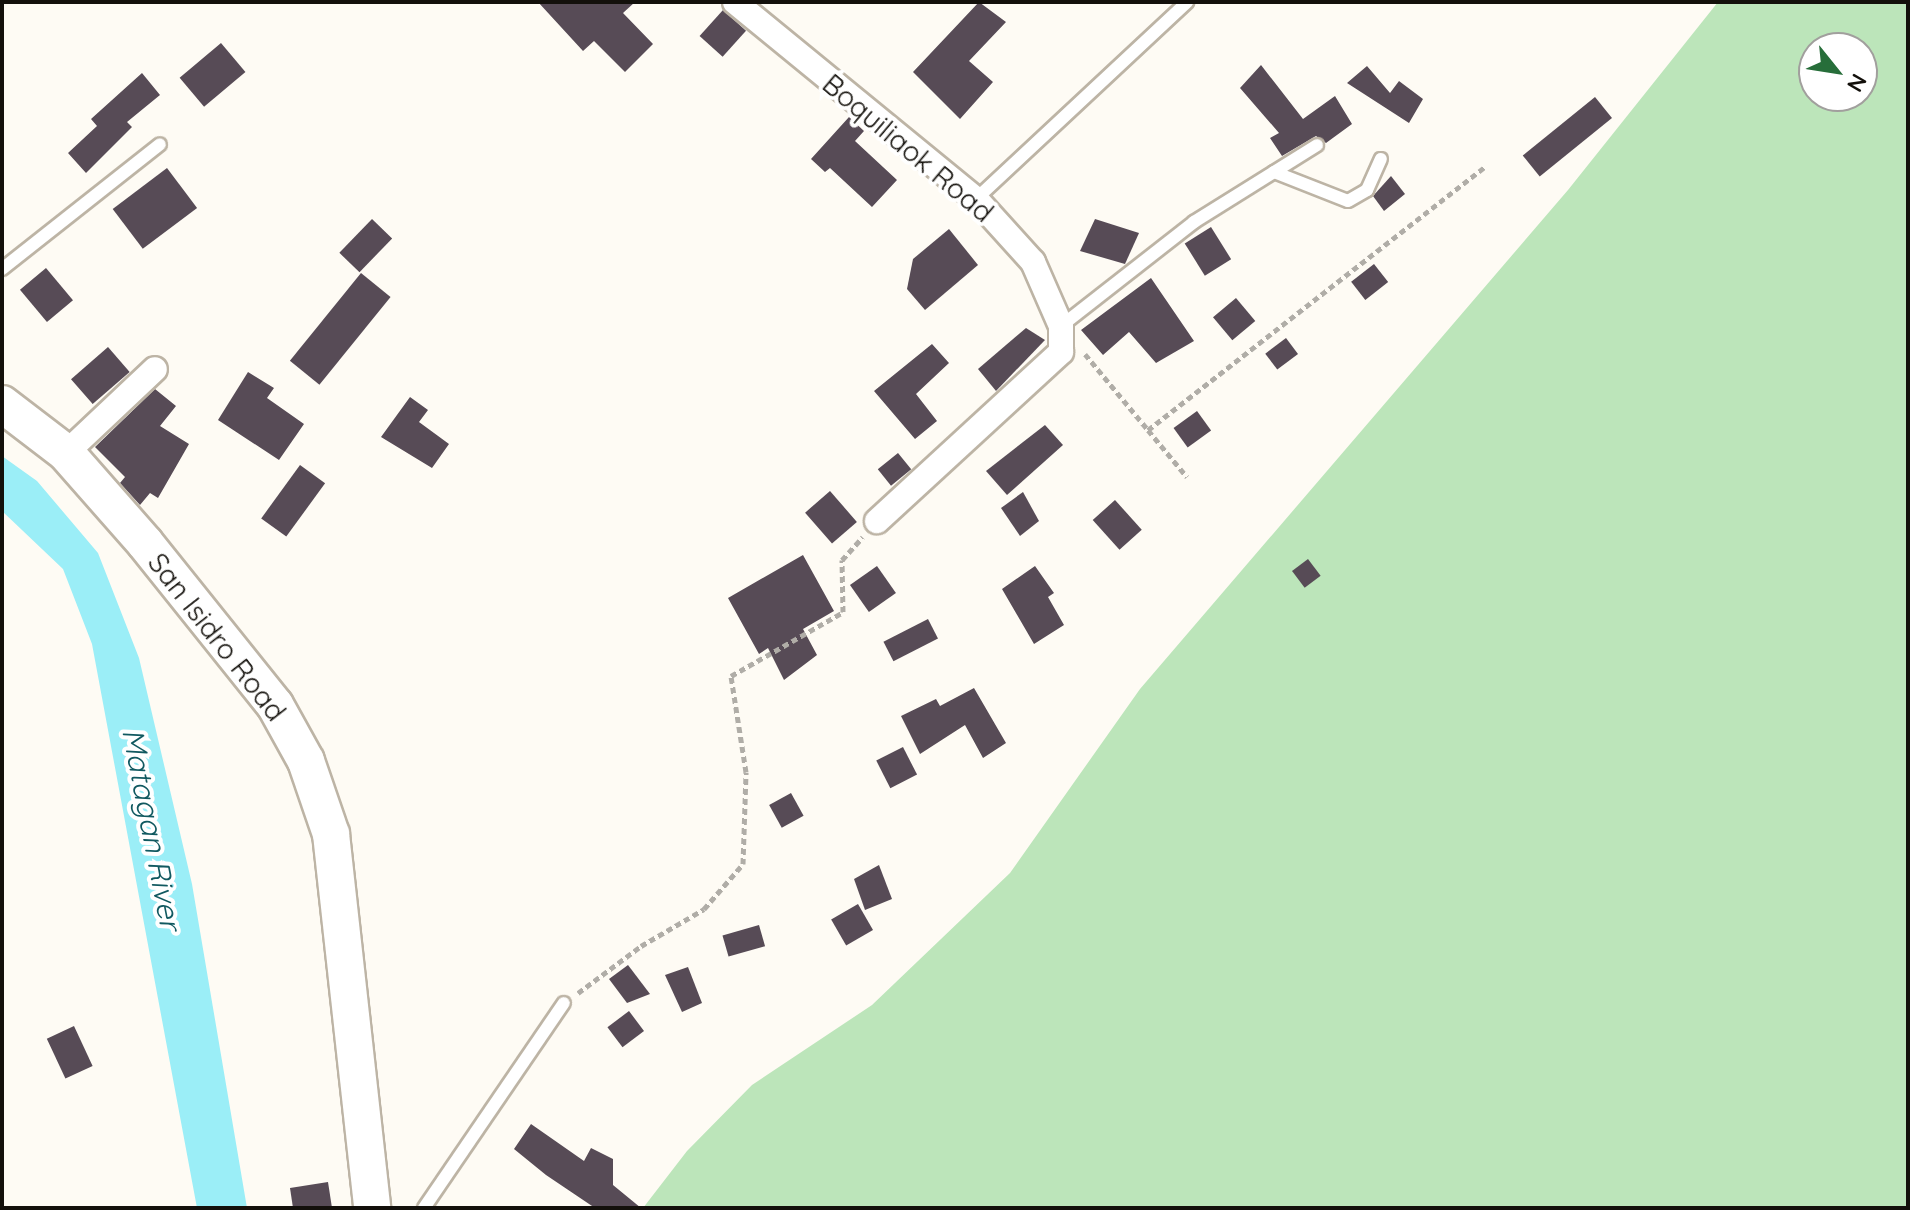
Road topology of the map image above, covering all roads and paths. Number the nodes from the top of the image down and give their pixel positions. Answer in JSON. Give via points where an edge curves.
{"nodes":[{"id":1,"x":735,"y":2,"type":"edge"},
{"id":2,"x":1187,"y":2,"type":"edge"},
{"id":3,"x":160,"y":144,"type":"dead end"},
{"id":4,"x":1317,"y":145,"type":"dead end"},
{"id":5,"x":1381,"y":159,"type":"dead end"},
{"id":6,"x":1485,"y":167,"type":"dead end"},
{"id":7,"x":1274,"y":172,"type":"junction"},
{"id":8,"x":976,"y":199,"type":"junction"},
{"id":9,"x":2,"y":269,"type":"edge"},
{"id":10,"x":1061,"y":326,"type":"junction"},
{"id":11,"x":155,"y":369,"type":"dead end"},
{"id":12,"x":2,"y":404,"type":"edge"},
{"id":13,"x":1148,"y":430,"type":"junction"},
{"id":14,"x":66,"y":453,"type":"junction"},
{"id":15,"x":1187,"y":477,"type":"dead end"},
{"id":16,"x":877,"y":521,"type":"joint"},
{"id":17,"x":564,"y":1003,"type":"joint"},
{"id":18,"x":372,"y":1208,"type":"edge"},
{"id":19,"x":424,"y":1208,"type":"edge"}],
"edges":[{"from":1,"to":8,"type":"street","name":"Boquiliaok Road"},
{"from":2,"to":8,"type":"lane"},
{"from":3,"to":9,"type":"lane"},
{"from":4,"to":7,"type":"lane"},
{"from":5,"to":7,"type":"lane","via":[[1367,190],[1348,201]]},
{"from":6,"to":13,"type":"path"},
{"from":7,"to":10,"type":"lane","via":[[1194,222]]},
{"from":8,"to":10,"type":"street","name":"Boquiliaok Road","via":[[1033,262]]},
{"from":10,"to":13,"type":"path"},
{"from":10,"to":16,"type":"street","via":[[1061,352]]},
{"from":11,"to":14,"type":"street"},
{"from":12,"to":14,"type":"street","name":"San Isidro Road"},
{"from":13,"to":15,"type":"path"},
{"from":14,"to":18,"type":"street","name":"San Isidro Road","via":[[275,705],[325,805]]},
{"from":16,"to":17,"type":"path","via":[[842,560],[843,612],[731,676],[746,772],[743,864],[704,909],[641,946]]},
{"from":17,"to":19,"type":"lane"}]}
